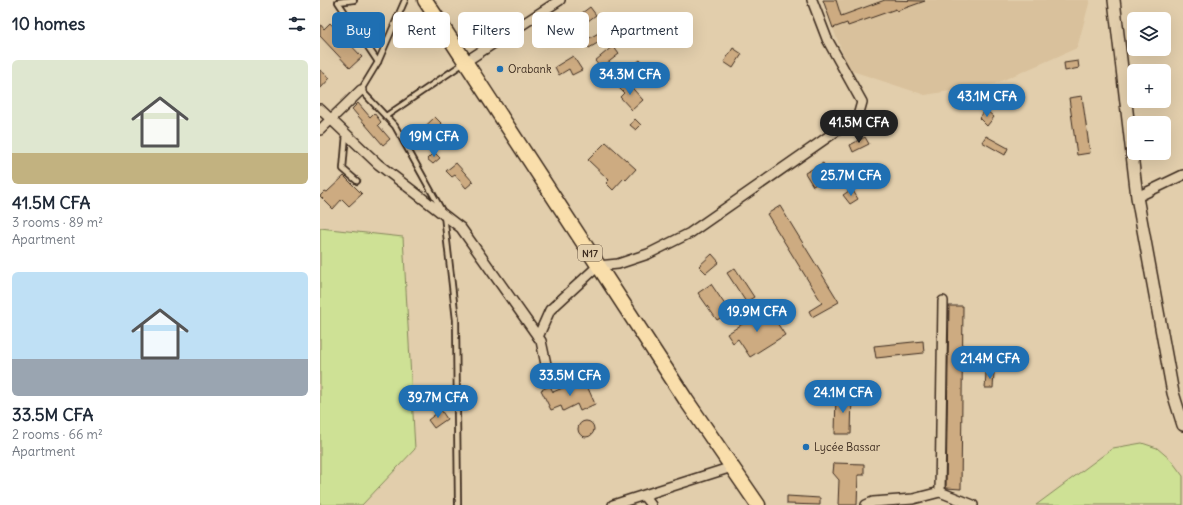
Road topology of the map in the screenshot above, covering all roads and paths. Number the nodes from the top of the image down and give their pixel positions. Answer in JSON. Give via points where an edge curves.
{"nodes":[{"id":1,"x":354,"y":0,"type":"edge"},
{"id":2,"x":405,"y":0,"type":"edge"},
{"id":3,"x":425,"y":0,"type":"edge"},
{"id":4,"x":560,"y":0,"type":"edge"},
{"id":5,"x":812,"y":0,"type":"edge"},
{"id":6,"x":1114,"y":0,"type":"edge"},
{"id":7,"x":378,"y":62,"type":"junction"},
{"id":8,"x":466,"y":62,"type":"junction"},
{"id":9,"x":361,"y":90,"type":"junction"},
{"id":10,"x":320,"y":109,"type":"edge"},
{"id":11,"x":386,"y":116,"type":"junction"},
{"id":12,"x":332,"y":119,"type":"junction"},
{"id":13,"x":320,"y":130,"type":"edge"},
{"id":14,"x":346,"y":133,"type":"junction"},
{"id":15,"x":1183,"y":175,"type":"edge"},
{"id":16,"x":357,"y":181,"type":"dead end"},
{"id":17,"x":1137,"y":197,"type":"junction"},
{"id":18,"x":444,"y":215,"type":"junction"},
{"id":19,"x":598,"y":266,"type":"junction"},
{"id":20,"x":943,"y":301,"type":"dead end"},
{"id":21,"x":538,"y":337,"type":"junction"},
{"id":22,"x":546,"y":369,"type":"dead end"},
{"id":23,"x":1183,"y":425,"type":"edge"},
{"id":24,"x":732,"y":467,"type":"junction"},
{"id":25,"x":940,"y":492,"type":"junction"},
{"id":26,"x":647,"y":502,"type":"edge"},
{"id":27,"x":458,"y":505,"type":"edge"},
{"id":28,"x":613,"y":505,"type":"edge"},
{"id":29,"x":758,"y":505,"type":"edge"},
{"id":30,"x":866,"y":505,"type":"edge"},
{"id":31,"x":973,"y":505,"type":"edge"}],
"edges":[{"from":1,"to":7,"type":"lane","via":[[338,2]]},
{"from":2,"to":7,"type":"lane"},
{"from":3,"to":8,"type":"main road","number":"N17"},
{"from":4,"to":8,"type":"street"},
{"from":5,"to":19,"type":"street","via":[[827,39],[862,102],[858,116],[690,233],[648,254],[618,264]]},
{"from":6,"to":17,"type":"street"},
{"from":7,"to":9,"type":"lane"},
{"from":8,"to":11,"type":"lane"},
{"from":8,"to":19,"type":"main road","number":"N17"},
{"from":9,"to":11,"type":"lane"},
{"from":9,"to":12,"type":"street"},
{"from":10,"to":12,"type":"street"},
{"from":11,"to":18,"type":"lane","via":[[395,126]]},
{"from":12,"to":13,"type":"street"},
{"from":12,"to":14,"type":"street"},
{"from":14,"to":16,"type":"lane","via":[[343,168]]},
{"from":14,"to":18,"type":"street","via":[[378,164]]},
{"from":15,"to":17,"type":"street"},
{"from":17,"to":23,"type":"street","via":[[1173,393]]},
{"from":18,"to":21,"type":"street","via":[[461,228]]},
{"from":18,"to":27,"type":"lane","via":[[456,320]]},
{"from":19,"to":21,"type":"street","via":[[550,310]]},
{"from":19,"to":24,"type":"main road","number":"N17"},
{"from":20,"to":25,"type":"street"},
{"from":21,"to":22,"type":"street"},
{"from":24,"to":26,"type":"street"},
{"from":24,"to":29,"type":"main road","number":"N17"},
{"from":25,"to":30,"type":"street","via":[[912,499],[873,502]]},
{"from":25,"to":31,"type":"street"},
{"from":26,"to":28,"type":"street"}]}
